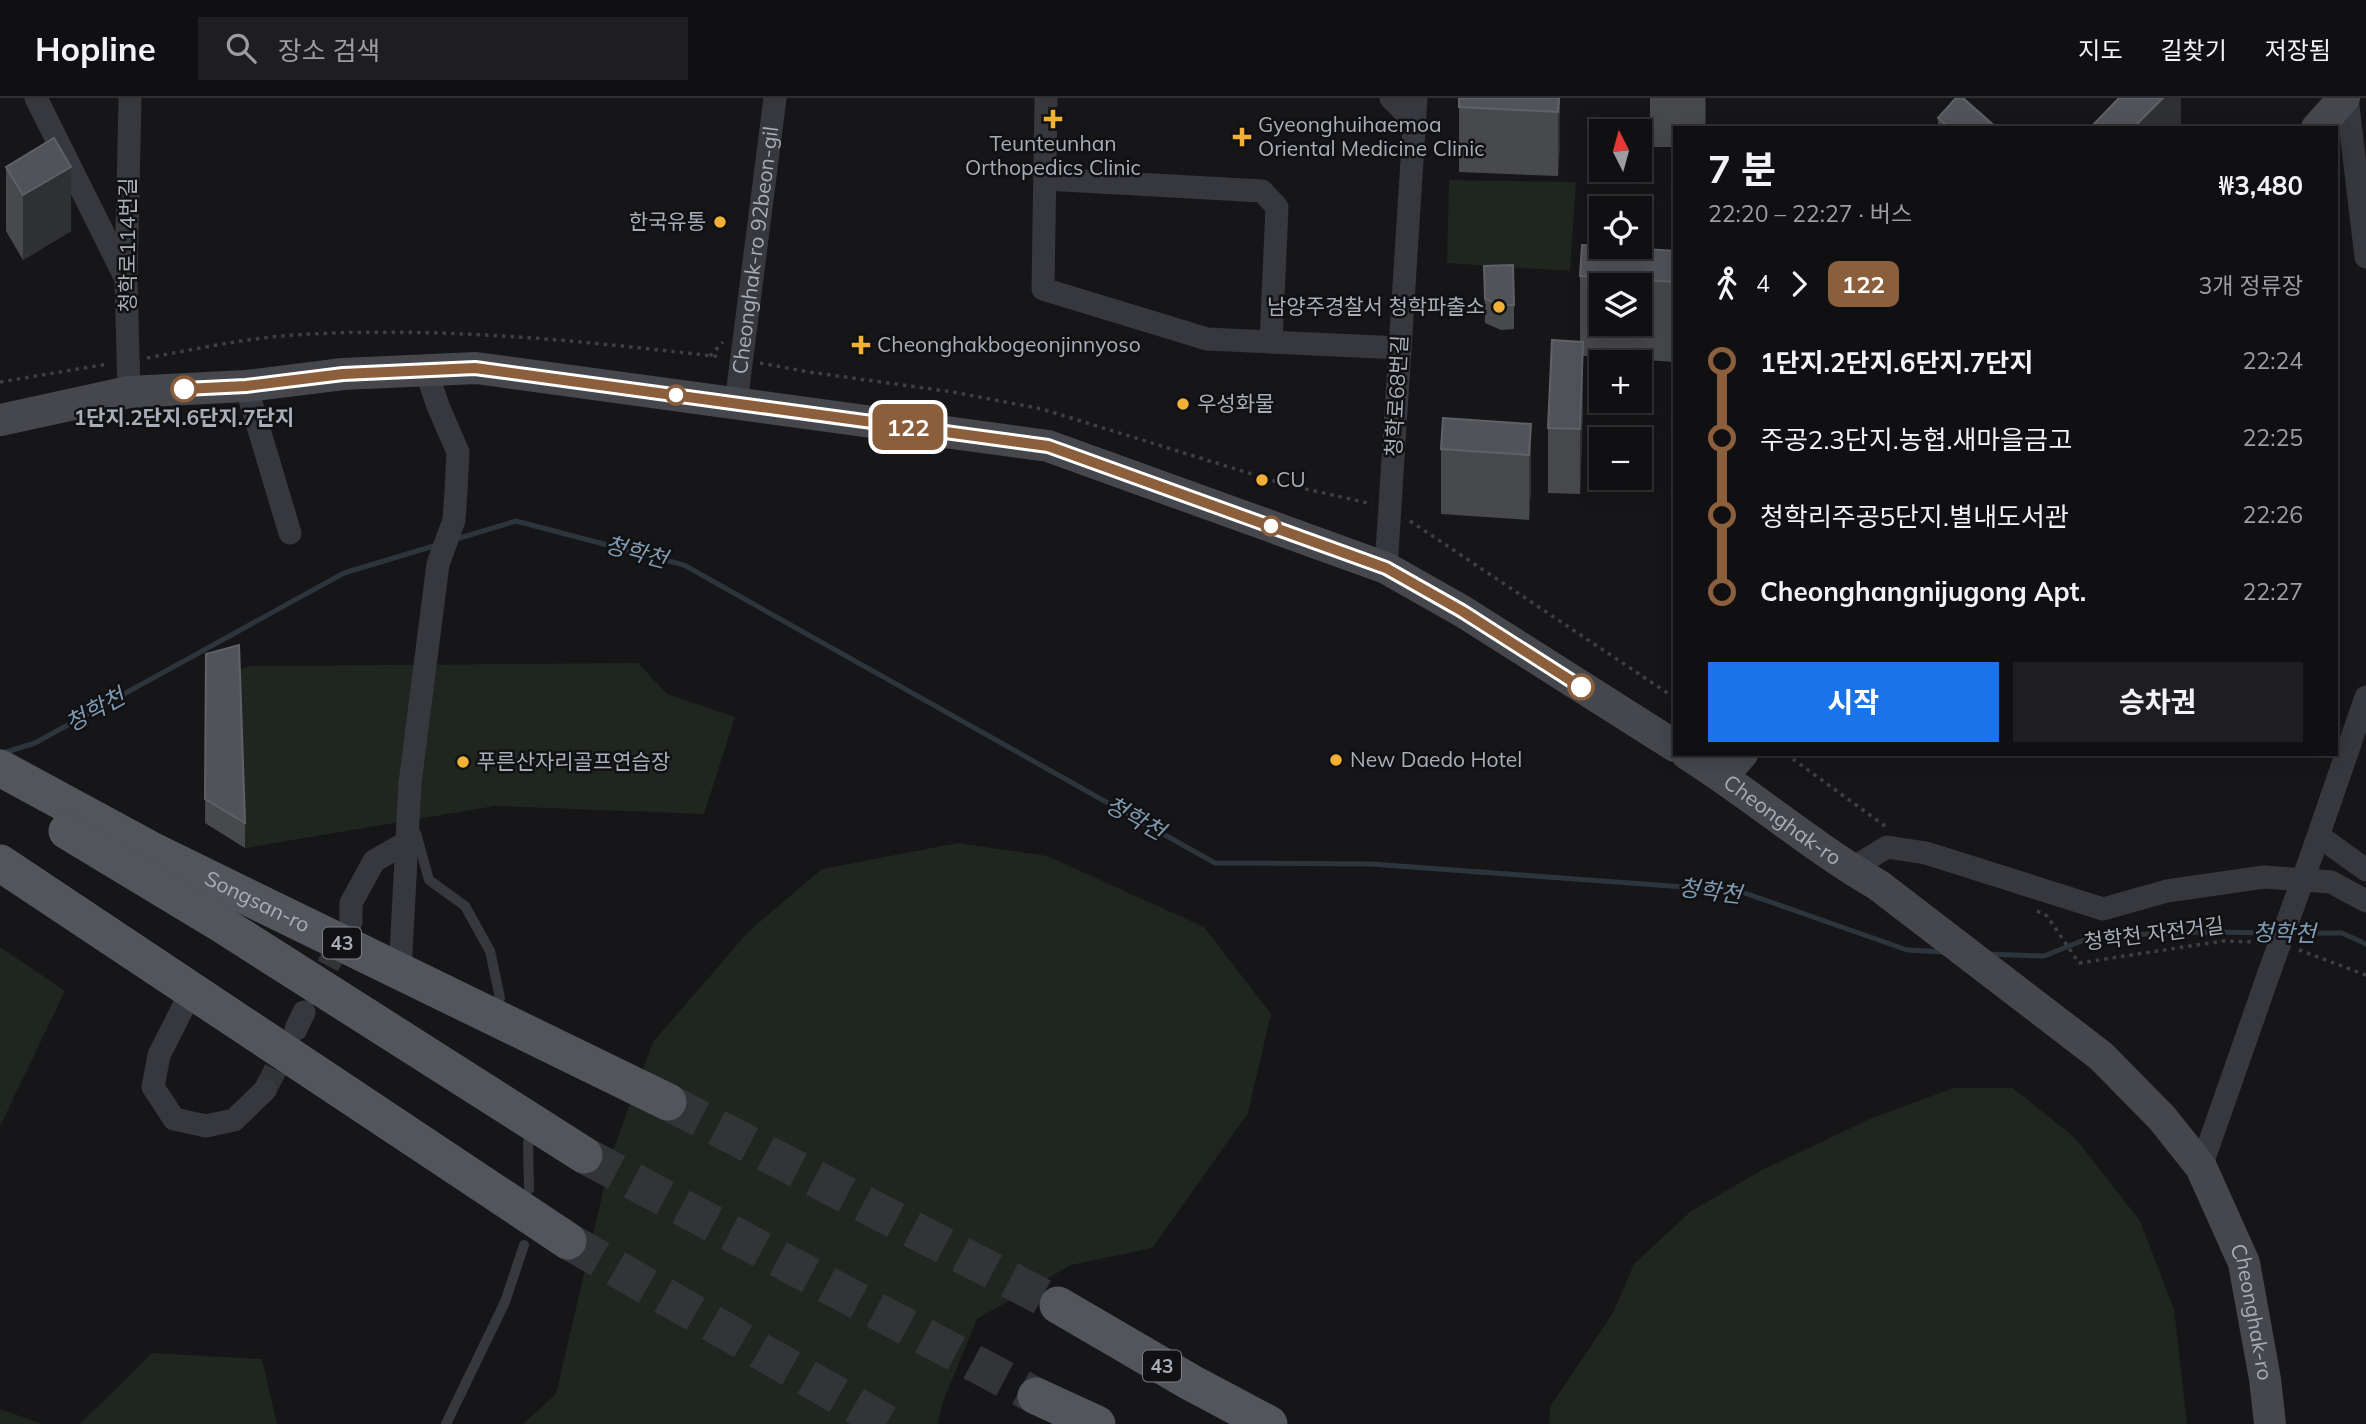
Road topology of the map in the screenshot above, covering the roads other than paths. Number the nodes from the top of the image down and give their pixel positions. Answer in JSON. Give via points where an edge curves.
{"nodes":[{"id":1,"x":36,"y":98,"type":"edge"},
{"id":2,"x":130,"y":98,"type":"edge"},
{"id":3,"x":775,"y":98,"type":"edge"},
{"id":4,"x":1046,"y":98,"type":"edge"},
{"id":5,"x":1391,"y":98,"type":"edge"},
{"id":6,"x":1414,"y":109,"type":"edge"},
{"id":7,"x":2352,"y":110,"type":"edge"},
{"id":8,"x":2321,"y":126,"type":"edge"},
{"id":9,"x":1045,"y":178,"type":"junction"},
{"id":10,"x":2366,"y":257,"type":"edge"},
{"id":11,"x":126,"y":280,"type":"junction"},
{"id":12,"x":1271,"y":342,"type":"junction"},
{"id":13,"x":1400,"y":348,"type":"junction"},
{"id":14,"x":426,"y":370,"type":"junction"},
{"id":15,"x":246,"y":386,"type":"junction"},
{"id":16,"x":129,"y":392,"type":"junction"},
{"id":17,"x":736,"y":402,"type":"junction"},
{"id":18,"x":0,"y":420,"type":"edge"},
{"id":19,"x":290,"y":533,"type":"dead end"},
{"id":20,"x":1386,"y":568,"type":"junction"},
{"id":21,"x":2366,"y":697,"type":"edge"},
{"id":22,"x":1673,"y":745,"type":"edge"},
{"id":23,"x":1695,"y":756,"type":"edge"},
{"id":24,"x":1732,"y":765,"type":"edge"},
{"id":25,"x":6,"y":783,"type":"edge"},
{"id":26,"x":409,"y":807,"type":"junction"},
{"id":27,"x":409,"y":841,"type":"junction"},
{"id":28,"x":2315,"y":845,"type":"junction"},
{"id":29,"x":0,"y":863,"type":"edge"},
{"id":30,"x":1851,"y":869,"type":"junction"},
{"id":31,"x":2366,"y":870,"type":"edge"},
{"id":32,"x":2366,"y":901,"type":"edge"},
{"id":33,"x":351,"y":922,"type":"tunnel mouth"},
{"id":34,"x":400,"y":972,"type":"junction"},
{"id":35,"x":192,"y":990,"type":"junction"},
{"id":36,"x":500,"y":998,"type":"dead end"},
{"id":37,"x":265,"y":1090,"type":"tunnel mouth"},
{"id":38,"x":668,"y":1102,"type":"tunnel mouth"},
{"id":39,"x":528,"y":1142,"type":"dead end"},
{"id":40,"x":584,"y":1155,"type":"tunnel mouth"},
{"id":41,"x":2201,"y":1167,"type":"junction"},
{"id":42,"x":529,"y":1189,"type":"dead end"},
{"id":43,"x":568,"y":1241,"type":"tunnel mouth"},
{"id":44,"x":524,"y":1245,"type":"dead end"},
{"id":45,"x":1058,"y":1305,"type":"tunnel mouth"},
{"id":46,"x":1036,"y":1396,"type":"tunnel mouth"},
{"id":47,"x":446,"y":1424,"type":"edge"},
{"id":48,"x":1097,"y":1424,"type":"edge"},
{"id":49,"x":1269,"y":1424,"type":"edge"},
{"id":50,"x":2270,"y":1424,"type":"edge"}],
"edges":[{"from":1,"to":11,"type":"street"},
{"from":2,"to":11,"type":"street","name":"청학로114번길"},
{"from":3,"to":17,"type":"street","name":"Cheonghak-ro 92beon-gil"},
{"from":4,"to":9,"type":"street"},
{"from":5,"to":6,"type":"street"},
{"from":6,"to":13,"type":"street","name":"청학로68번길"},
{"from":7,"to":8,"type":"street"},
{"from":7,"to":10,"type":"street"},
{"from":9,"to":12,"type":"street","via":[[1043,289],[1207,339]]},
{"from":9,"to":12,"type":"street","via":[[1262,191],[1277,207]]},
{"from":11,"to":16,"type":"street","name":"청학로114번길"},
{"from":12,"to":13,"type":"street"},
{"from":13,"to":20,"type":"street","name":"청학로68번길"},
{"from":14,"to":15,"type":"street"},
{"from":14,"to":17,"type":"street","via":[[475,368]]},
{"from":14,"to":26,"type":"street","via":[[458,452],[454,520],[438,564]]},
{"from":15,"to":16,"type":"street"},
{"from":15,"to":19,"type":"street"},
{"from":16,"to":18,"type":"street"},
{"from":17,"to":20,"type":"street","via":[[1048,446]]},
{"from":20,"to":22,"type":"street"},
{"from":21,"to":28,"type":"street"},
{"from":23,"to":24,"type":"street","name":"Cheonghak-ro"},
{"from":24,"to":30,"type":"street","name":"Cheonghak-ro"},
{"from":25,"to":34,"type":"main road","name":"Songsan-ro","number":"43"},
{"from":25,"to":40,"type":"main road","name":"Songsan-ro"},
{"from":26,"to":27,"type":"street"},
{"from":26,"to":36,"type":"lane","via":[[429,880],[465,906],[490,951]]},
{"from":27,"to":33,"type":"street","via":[[374,861],[351,903]]},
{"from":27,"to":34,"type":"street"},
{"from":28,"to":31,"type":"street"},
{"from":28,"to":41,"type":"street","bridge":true},
{"from":29,"to":35,"type":"main road"},
{"from":30,"to":32,"type":"street","via":[[1887,847],[1926,853],[2103,909],[2167,891],[2264,877],[2331,882]]},
{"from":30,"to":41,"type":"street","name":"Cheonghak-ro","via":[[2101,1056],[2162,1118]]},
{"from":34,"to":38,"type":"main road","name":"Songsan-ro","number":"43"},
{"from":35,"to":37,"type":"street","via":[[159,1055],[153,1087],[174,1119],[206,1126],[234,1121]]},
{"from":35,"to":43,"type":"main road"},
{"from":39,"to":42,"type":"lane"},
{"from":41,"to":50,"type":"street","name":"Cheonghak-ro","via":[[2244,1264]]},
{"from":44,"to":47,"type":"lane","via":[[505,1302]]},
{"from":45,"to":49,"type":"main road","number":"43"},
{"from":46,"to":48,"type":"main road"}]}
